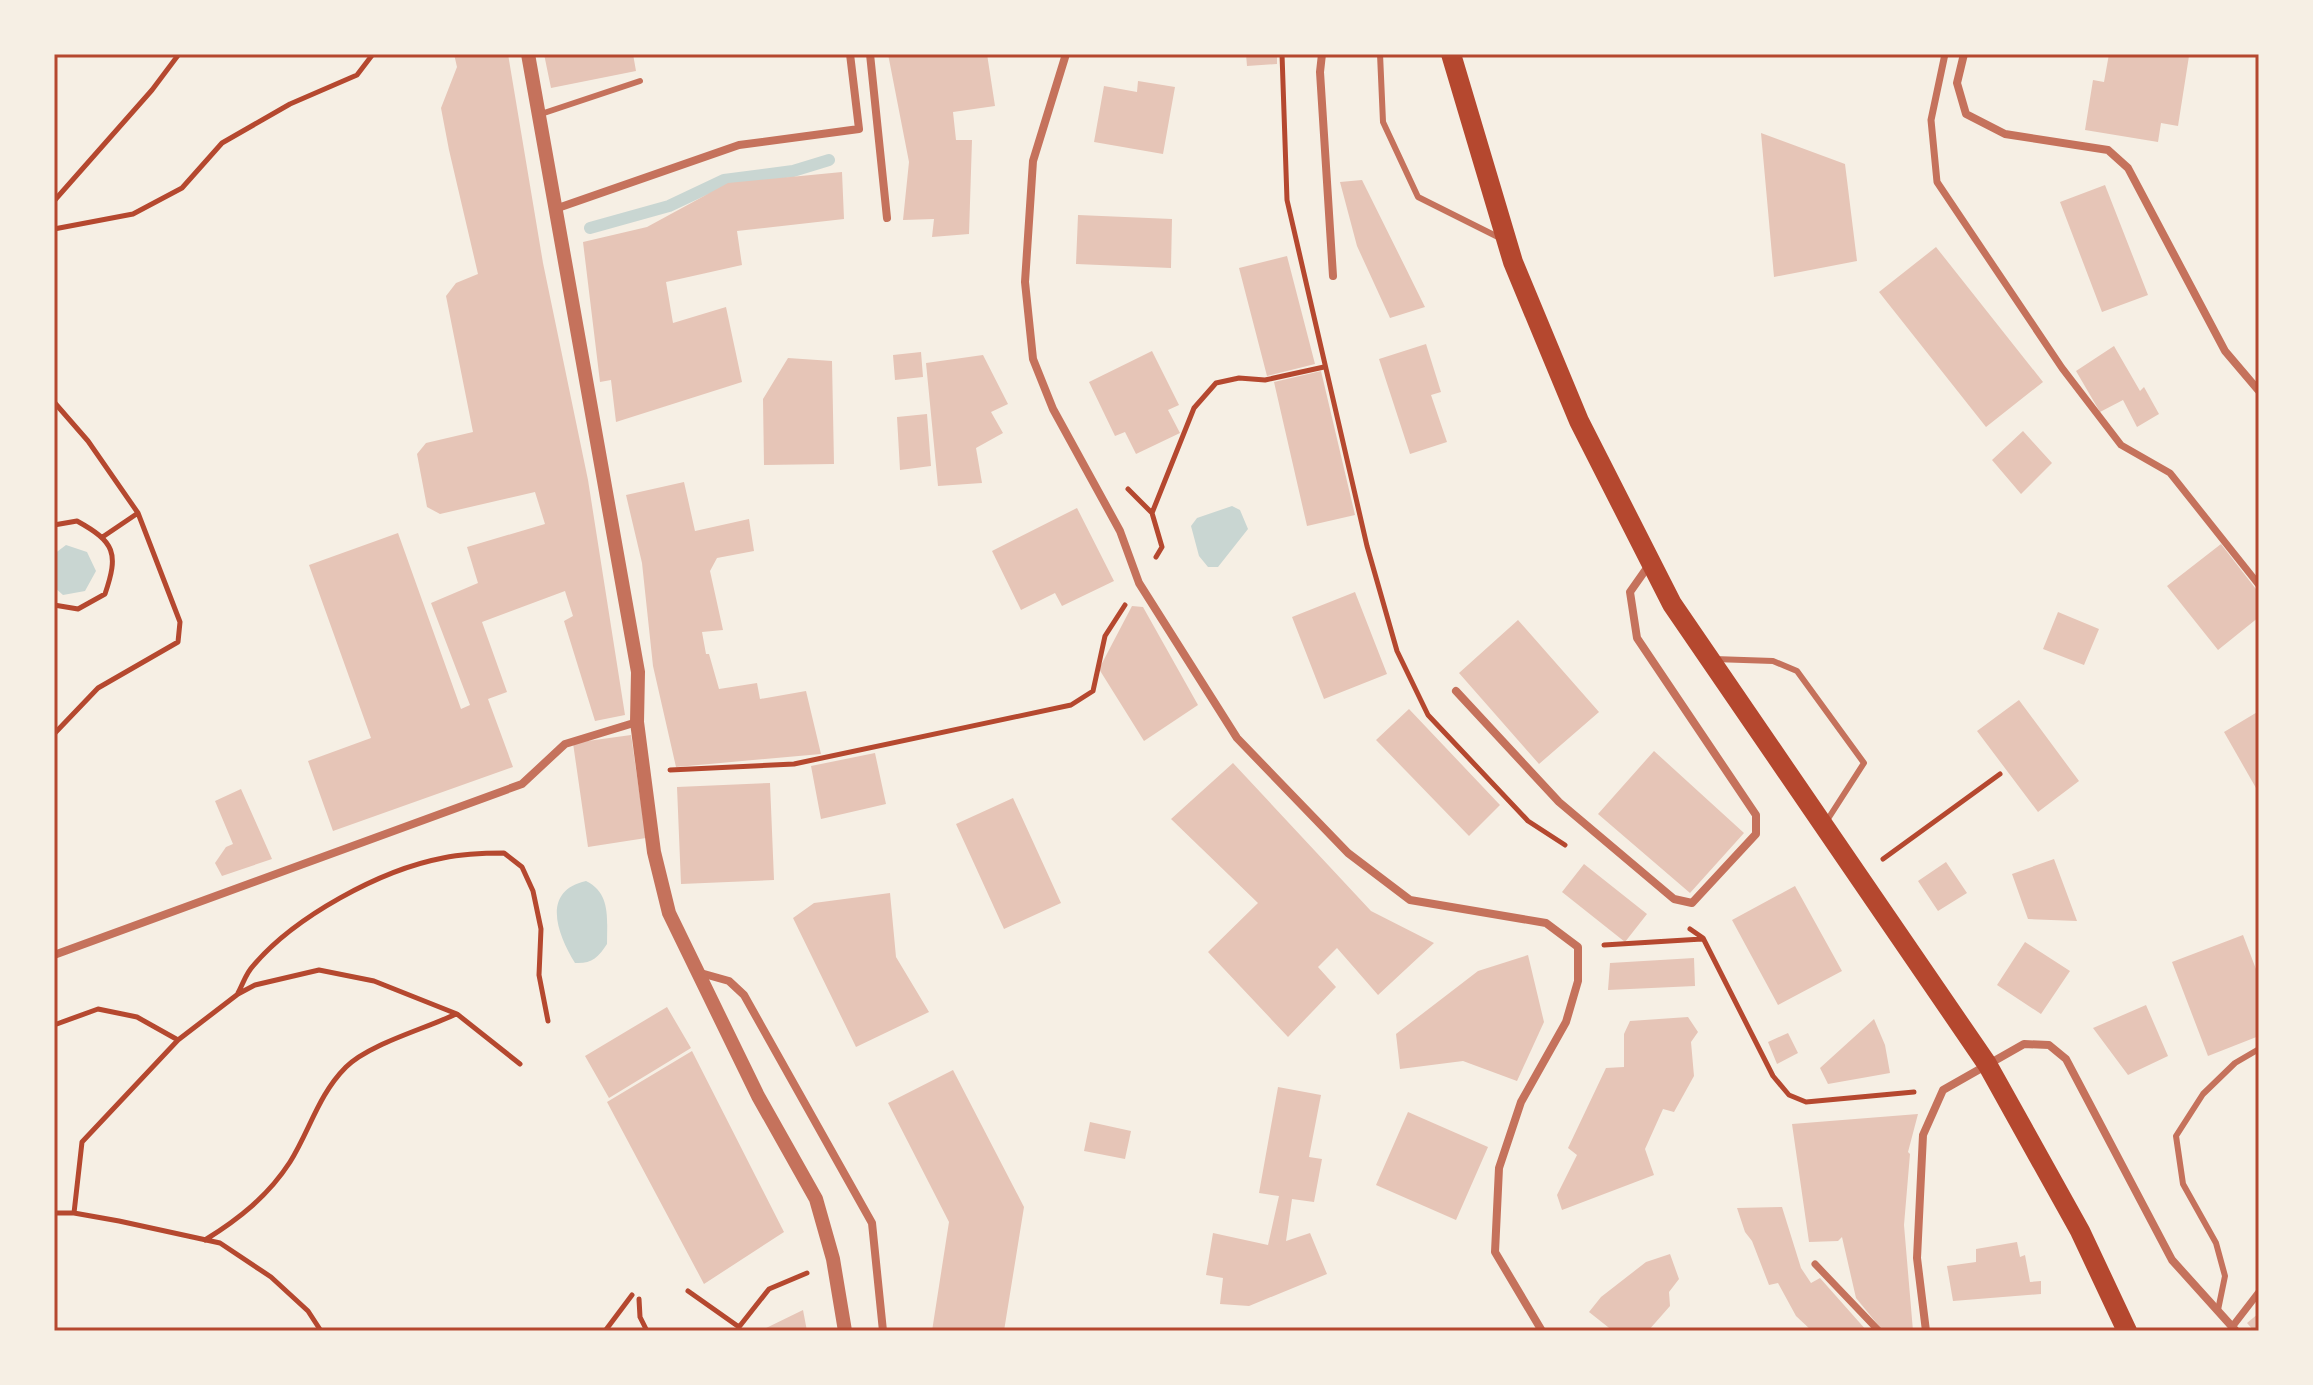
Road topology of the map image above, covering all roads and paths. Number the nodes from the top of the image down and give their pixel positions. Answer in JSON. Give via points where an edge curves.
{"nodes":[{"id":1,"x":179,"y":54,"type":"edge"},
{"id":2,"x":373,"y":54,"type":"edge"},
{"id":3,"x":528,"y":54,"type":"edge"},
{"id":4,"x":850,"y":54,"type":"edge"},
{"id":5,"x":870,"y":54,"type":"edge"},
{"id":6,"x":1066,"y":54,"type":"edge"},
{"id":7,"x":1282,"y":54,"type":"edge"},
{"id":8,"x":1322,"y":54,"type":"edge"},
{"id":9,"x":1380,"y":54,"type":"edge"},
{"id":10,"x":1451,"y":54,"type":"edge"},
{"id":11,"x":1945,"y":54,"type":"edge"},
{"id":12,"x":1964,"y":54,"type":"edge"},
{"id":13,"x":640,"y":81,"type":"dead end"},
{"id":14,"x":538,"y":115,"type":"junction"},
{"id":15,"x":54,"y":201,"type":"edge"},
{"id":16,"x":554,"y":209,"type":"junction"},
{"id":17,"x":887,"y":218,"type":"dead end"},
{"id":18,"x":54,"y":229,"type":"edge"},
{"id":19,"x":1506,"y":241,"type":"junction"},
{"id":20,"x":1333,"y":276,"type":"dead end"},
{"id":21,"x":1324,"y":367,"type":"junction"},
{"id":22,"x":2259,"y":391,"type":"edge"},
{"id":23,"x":54,"y":402,"type":"edge"},
{"id":24,"x":138,"y":513,"type":"junction"},
{"id":25,"x":54,"y":525,"type":"edge"},
{"id":26,"x":104,"y":536,"type":"junction"},
{"id":27,"x":1651,"y":563,"type":"junction"},
{"id":28,"x":1139,"y":583,"type":"junction"},
{"id":29,"x":2259,"y":585,"type":"edge"},
{"id":30,"x":54,"y":605,"type":"edge"},
{"id":31,"x":1710,"y":658,"type":"junction"},
{"id":32,"x":1456,"y":691,"type":"dead end"},
{"id":33,"x":637,"y":722,"type":"junction"},
{"id":34,"x":54,"y":734,"type":"edge"},
{"id":35,"x":645,"y":772,"type":"junction"},
{"id":36,"x":2000,"y":774,"type":"dead end"},
{"id":37,"x":1824,"y":825,"type":"junction"},
{"id":38,"x":1568,"y":847,"type":"dead end"},
{"id":39,"x":1859,"y":876,"type":"junction"},
{"id":40,"x":1682,"y":924,"type":"dead end"},
{"id":41,"x":1703,"y":938,"type":"junction"},
{"id":42,"x":1578,"y":947,"type":"junction"},
{"id":43,"x":54,"y":955,"type":"edge"},
{"id":44,"x":697,"y":972,"type":"junction"},
{"id":45,"x":238,"y":994,"type":"junction"},
{"id":46,"x":457,"y":1014,"type":"junction"},
{"id":47,"x":548,"y":1021,"type":"dead end"},
{"id":48,"x":54,"y":1025,"type":"edge"},
{"id":49,"x":178,"y":1040,"type":"junction"},
{"id":50,"x":2259,"y":1049,"type":"edge"},
{"id":51,"x":520,"y":1064,"type":"dead end"},
{"id":52,"x":1987,"y":1064,"type":"junction"},
{"id":53,"x":1943,"y":1090,"type":"junction"},
{"id":54,"x":54,"y":1213,"type":"edge"},
{"id":55,"x":74,"y":1213,"type":"junction"},
{"id":56,"x":205,"y":1240,"type":"junction"},
{"id":57,"x":833,"y":1259,"type":"junction"},
{"id":58,"x":1815,"y":1264,"type":"dead end"},
{"id":59,"x":688,"y":1291,"type":"dead end"},
{"id":60,"x":2259,"y":1292,"type":"edge"},
{"id":61,"x":632,"y":1295,"type":"dead end"},
{"id":62,"x":639,"y":1299,"type":"dead end"},
{"id":63,"x":2218,"y":1310,"type":"junction"},
{"id":64,"x":738,"y":1329,"type":"edge"},
{"id":65,"x":2234,"y":1329,"type":"edge"},
{"id":66,"x":321,"y":1331,"type":"edge"},
{"id":67,"x":605,"y":1331,"type":"edge"},
{"id":68,"x":647,"y":1331,"type":"edge"},
{"id":69,"x":845,"y":1331,"type":"edge"},
{"id":70,"x":883,"y":1331,"type":"edge"},
{"id":71,"x":1542,"y":1331,"type":"edge"},
{"id":72,"x":1879,"y":1331,"type":"edge"},
{"id":73,"x":1926,"y":1331,"type":"edge"},
{"id":74,"x":2127,"y":1331,"type":"edge"}],
"edges":[{"from":1,"to":15,"type":"path"},
{"from":2,"to":18,"type":"path","via":[[357,75],[290,104],[222,143],[182,188],[133,214]]},
{"from":3,"to":14,"type":"street"},
{"from":4,"to":16,"type":"street","via":[[859,129],[739,145]]},
{"from":5,"to":17,"type":"street"},
{"from":6,"to":28,"type":"street","via":[[1033,161],[1025,282],[1033,359],[1053,409],[1120,531]]},
{"from":7,"to":21,"type":"path","via":[[1287,200]]},
{"from":8,"to":20,"type":"street"},
{"from":9,"to":19,"type":"lane","via":[[1383,122],[1418,197]]},
{"from":10,"to":19,"type":"main road"},
{"from":11,"to":29,"type":"street","via":[[1931,120],[1937,182],[2062,368],[2121,445],[2170,473]]},
{"from":12,"to":22,"type":"street","via":[[1957,83],[1966,114],[2005,134],[2108,150],[2128,168],[2225,351]]},
{"from":13,"to":14,"type":"lane"},
{"from":14,"to":16,"type":"street"},
{"from":16,"to":33,"type":"street","via":[[638,672]]},
{"from":19,"to":27,"type":"main road","via":[[1579,421]]},
{"from":21,"to":28,"type":"path","via":[[1265,380],[1216,383],[1194,408],[1152,513],[1162,547]]},
{"from":21,"to":38,"type":"path","via":[[1397,651],[1428,715],[1528,821]]},
{"from":23,"to":24,"type":"path"},
{"from":24,"to":26,"type":"path"},
{"from":24,"to":34,"type":"path","via":[[180,622],[178,642],[98,688]]},
{"from":25,"to":26,"type":"path","via":[[77,521]]},
{"from":26,"to":30,"type":"path","via":[[114,565],[105,594],[78,609]]},
{"from":27,"to":31,"type":"main road"},
{"from":27,"to":32,"type":"street","via":[[1630,592],[1637,638],[1756,815],[1756,834],[1692,903],[1674,899],[1559,802]]},
{"from":28,"to":35,"type":"path","via":[[1105,636],[1093,691],[1071,705],[794,764]]},
{"from":28,"to":42,"type":"street","via":[[1237,738],[1348,853],[1410,900],[1546,923]]},
{"from":31,"to":37,"type":"main road"},
{"from":31,"to":37,"type":"lane","via":[[1773,661],[1797,671],[1864,763]]},
{"from":33,"to":35,"type":"street"},
{"from":33,"to":43,"type":"street","via":[[565,744],[522,784]]},
{"from":35,"to":44,"type":"street","via":[[654,852],[669,913]]},
{"from":36,"to":39,"type":"path"},
{"from":37,"to":39,"type":"main road"},
{"from":39,"to":52,"type":"main road"},
{"from":40,"to":41,"type":"path"},
{"from":41,"to":42,"type":"path"},
{"from":41,"to":53,"type":"path","via":[[1773,1076],[1789,1095],[1806,1102]]},
{"from":42,"to":71,"type":"street","via":[[1578,981],[1566,1022],[1521,1102],[1499,1168],[1495,1252]]},
{"from":44,"to":57,"type":"street","via":[[816,1199]]},
{"from":44,"to":70,"type":"street","via":[[729,981],[744,995],[872,1223]]},
{"from":45,"to":46,"type":"path","via":[[319,970],[374,981]]},
{"from":45,"to":47,"type":"path","via":[[251,967],[335,900],[442,858],[504,853],[522,867],[533,891]]},
{"from":45,"to":49,"type":"path"},
{"from":46,"to":51,"type":"path"},
{"from":46,"to":56,"type":"path","via":[[349,1064],[327,1088],[269,1191]]},
{"from":48,"to":49,"type":"path","via":[[98,1009],[137,1017]]},
{"from":49,"to":55,"type":"path","via":[[82,1142]]},
{"from":50,"to":63,"type":"lane","via":[[2235,1063],[2203,1094],[2176,1136],[2183,1184],[2216,1243],[2225,1276]]},
{"from":52,"to":53,"type":"street"},
{"from":52,"to":63,"type":"street","via":[[2024,1044],[2049,1045],[2066,1059],[2172,1260]]},
{"from":52,"to":74,"type":"main road","via":[[2080,1231]]},
{"from":53,"to":73,"type":"street","via":[[1923,1135],[1917,1258]]},
{"from":54,"to":55,"type":"path"},
{"from":55,"to":56,"type":"path"},
{"from":56,"to":66,"type":"path","via":[[220,1243],[271,1277],[308,1311]]},
{"from":57,"to":64,"type":"path","via":[[769,1289]]},
{"from":57,"to":69,"type":"street"},
{"from":58,"to":72,"type":"street"},
{"from":59,"to":64,"type":"path"},
{"from":60,"to":65,"type":"street"},
{"from":61,"to":67,"type":"path"},
{"from":62,"to":68,"type":"path"},
{"from":63,"to":65,"type":"street"}]}
